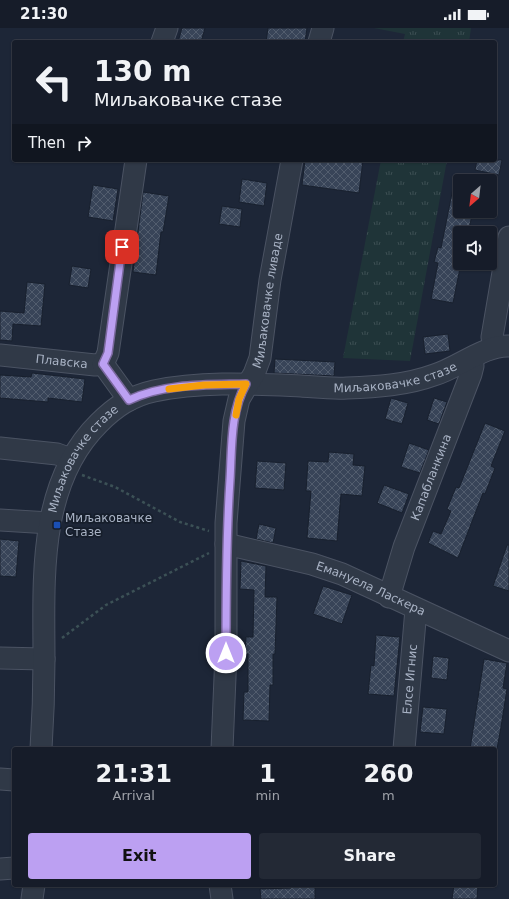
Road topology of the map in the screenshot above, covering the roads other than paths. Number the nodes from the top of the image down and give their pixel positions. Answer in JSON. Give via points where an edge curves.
{"nodes":[{"id":1,"x":167,"y":28,"type":"edge"},
{"id":2,"x":323,"y":28,"type":"edge"},
{"id":3,"x":163,"y":40,"type":"edge"},
{"id":4,"x":320,"y":40,"type":"edge"},
{"id":5,"x":136,"y":162,"type":"edge"},
{"id":6,"x":292,"y":162,"type":"edge"},
{"id":7,"x":509,"y":237,"type":"edge"},
{"id":8,"x":502,"y":347,"type":"edge"},
{"id":9,"x":0,"y":356,"type":"edge"},
{"id":10,"x":472,"y":358,"type":"junction"},
{"id":11,"x":103,"y":364,"type":"junction"},
{"id":12,"x":246,"y":384,"type":"junction"},
{"id":13,"x":129,"y":400,"type":"junction"},
{"id":14,"x":0,"y":448,"type":"edge"},
{"id":15,"x":68,"y":464,"type":"junction"},
{"id":16,"x":0,"y":520,"type":"edge"},
{"id":17,"x":50,"y":523,"type":"junction"},
{"id":18,"x":226,"y":540,"type":"junction"},
{"id":19,"x":389,"y":597,"type":"junction"},
{"id":20,"x":416,"y":609,"type":"junction"},
{"id":21,"x":44,"y":651,"type":"junction"},
{"id":22,"x":509,"y":651,"type":"edge"},
{"id":23,"x":0,"y":658,"type":"edge"},
{"id":24,"x":41,"y":747,"type":"edge"},
{"id":25,"x":222,"y":747,"type":"edge"},
{"id":26,"x":404,"y":747,"type":"edge"},
{"id":27,"x":0,"y":780,"type":"edge"},
{"id":28,"x":12,"y":780,"type":"edge"},
{"id":29,"x":12,"y":868,"type":"edge"},
{"id":30,"x":0,"y":869,"type":"edge"},
{"id":31,"x":34,"y":887,"type":"edge"},
{"id":32,"x":220,"y":887,"type":"edge"},
{"id":33,"x":32,"y":899,"type":"edge"},
{"id":34,"x":222,"y":899,"type":"edge"}],
"edges":[{"from":1,"to":3,"type":"street"},
{"from":2,"to":4,"type":"street"},
{"from":5,"to":11,"type":"street","via":[[108,353]]},
{"from":6,"to":12,"type":"street","name":"Миљаковачке ливаде","via":[[270,280],[260,358],[254,374]]},
{"from":7,"to":8,"type":"street","via":[[492,341]]},
{"from":8,"to":10,"type":"street","name":"Миљаковачке стазе"},
{"from":9,"to":11,"type":"street","name":"Плавска"},
{"from":10,"to":12,"type":"street","name":"Миљаковачке стазе","via":[[432,376],[403,383],[342,388]]},
{"from":10,"to":19,"type":"street","name":"Капабланкина","via":[[474,366],[404,547]]},
{"from":11,"to":13,"type":"street","name":"Плавска"},
{"from":12,"to":13,"type":"street","name":"Миљаковачке стазе","via":[[179,387],[154,391]]},
{"from":12,"to":18,"type":"street","name":"Миљаковачке ливаде","via":[[239,399],[234,422]]},
{"from":13,"to":15,"type":"street","name":"Миљаковачке стазе","via":[[116,407],[89,433]]},
{"from":14,"to":15,"type":"street","via":[[57,454]]},
{"from":15,"to":17,"type":"street","name":"Миљаковачке стазе"},
{"from":16,"to":17,"type":"street"},
{"from":17,"to":21,"type":"street","name":"Миљаковачке стазе","via":[[44,574]]},
{"from":18,"to":19,"type":"street","name":"Емануела Ласкера","via":[[329,570]]},
{"from":18,"to":25,"type":"street","name":"Миљаковачке ливаде","via":[[226,653]]},
{"from":19,"to":20,"type":"street","name":"Емануела Ласкера"},
{"from":20,"to":22,"type":"street","name":"Емануела Ласкера"},
{"from":20,"to":26,"type":"street","name":"Елсе Игнис"},
{"from":21,"to":23,"type":"street"},
{"from":21,"to":24,"type":"street","name":"Миљаковачке стазе"},
{"from":27,"to":28,"type":"street"},
{"from":29,"to":30,"type":"street"},
{"from":31,"to":33,"type":"street"},
{"from":32,"to":34,"type":"street"}]}
